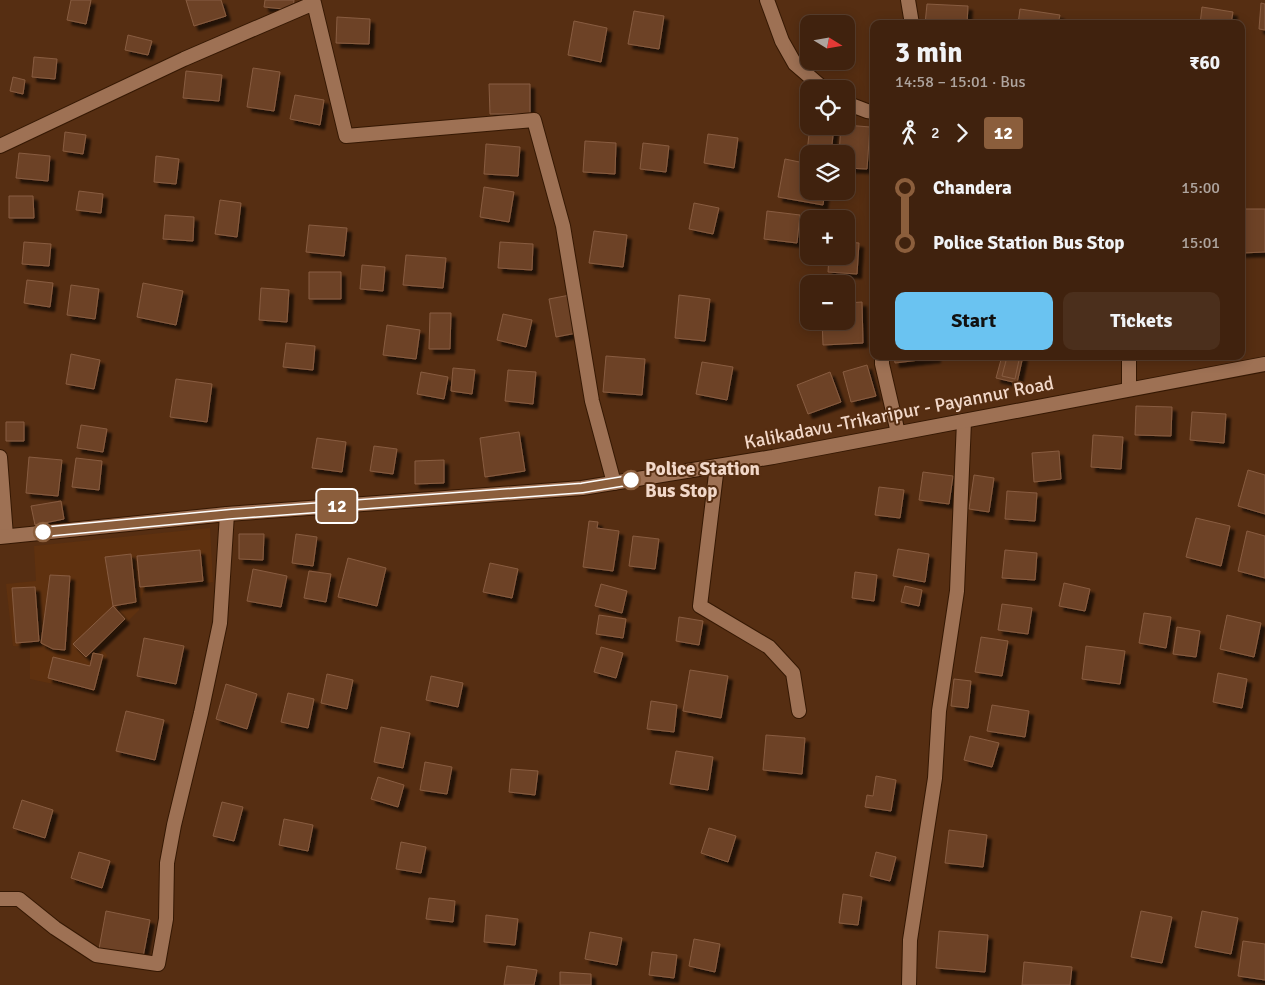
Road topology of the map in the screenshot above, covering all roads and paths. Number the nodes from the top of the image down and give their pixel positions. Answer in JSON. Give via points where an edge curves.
{"nodes":[{"id":1,"x":767,"y":0,"type":"edge"},
{"id":2,"x":908,"y":0,"type":"edge"},
{"id":3,"x":313,"y":2,"type":"edge"},
{"id":4,"x":911,"y":20,"type":"edge"},
{"id":5,"x":814,"y":80,"type":"edge"},
{"id":6,"x":855,"y":106,"type":"edge"},
{"id":7,"x":870,"y":111,"type":"edge"},
{"id":8,"x":0,"y":146,"type":"edge"},
{"id":9,"x":882,"y":360,"type":"edge"},
{"id":10,"x":1130,"y":360,"type":"edge"},
{"id":11,"x":1265,"y":364,"type":"edge"},
{"id":12,"x":1129,"y":389,"type":"junction"},
{"id":13,"x":964,"y":421,"type":"junction"},
{"id":14,"x":898,"y":433,"type":"junction"},
{"id":15,"x":0,"y":457,"type":"edge"},
{"id":16,"x":717,"y":466,"type":"junction"},
{"id":17,"x":614,"y":483,"type":"junction"},
{"id":18,"x":227,"y":514,"type":"junction"},
{"id":19,"x":3,"y":536,"type":"edge"},
{"id":20,"x":799,"y":712,"type":"dead end"},
{"id":21,"x":0,"y":900,"type":"edge"},
{"id":22,"x":909,"y":985,"type":"edge"}],
"edges":[{"from":1,"to":5,"type":"street","via":[[782,41],[795,64]]},
{"from":2,"to":4,"type":"street"},
{"from":3,"to":8,"type":"street"},
{"from":3,"to":17,"type":"street","via":[[346,136],[534,120],[563,226],[592,401]]},
{"from":6,"to":7,"type":"street"},
{"from":9,"to":14,"type":"street"},
{"from":10,"to":12,"type":"street"},
{"from":11,"to":12,"type":"street","name":"Kalikadavu -Trikaripur - Payannur Road"},
{"from":12,"to":13,"type":"street","name":"Kalikadavu -Trikaripur - Payannur Road"},
{"from":13,"to":14,"type":"street","name":"Kalikadavu -Trikaripur - Payannur Road"},
{"from":13,"to":22,"type":"street","via":[[957,591],[939,711],[935,778],[910,940]]},
{"from":14,"to":16,"type":"street","name":"Kalikadavu -Trikaripur - Payannur Road"},
{"from":15,"to":19,"type":"street"},
{"from":16,"to":17,"type":"street","name":"Kalikadavu -Trikaripur - Payannur Road"},
{"from":16,"to":20,"type":"street","via":[[700,606],[770,647],[793,673]]},
{"from":17,"to":18,"type":"street","name":"Kalikadavu -Trikaripur - Payannur Road"},
{"from":18,"to":19,"type":"street","name":"Kalikadavu -Trikaripur - Payannur Road"},
{"from":18,"to":21,"type":"street","via":[[220,623],[167,863],[166,919],[158,964],[96,955],[19,899]]}]}
